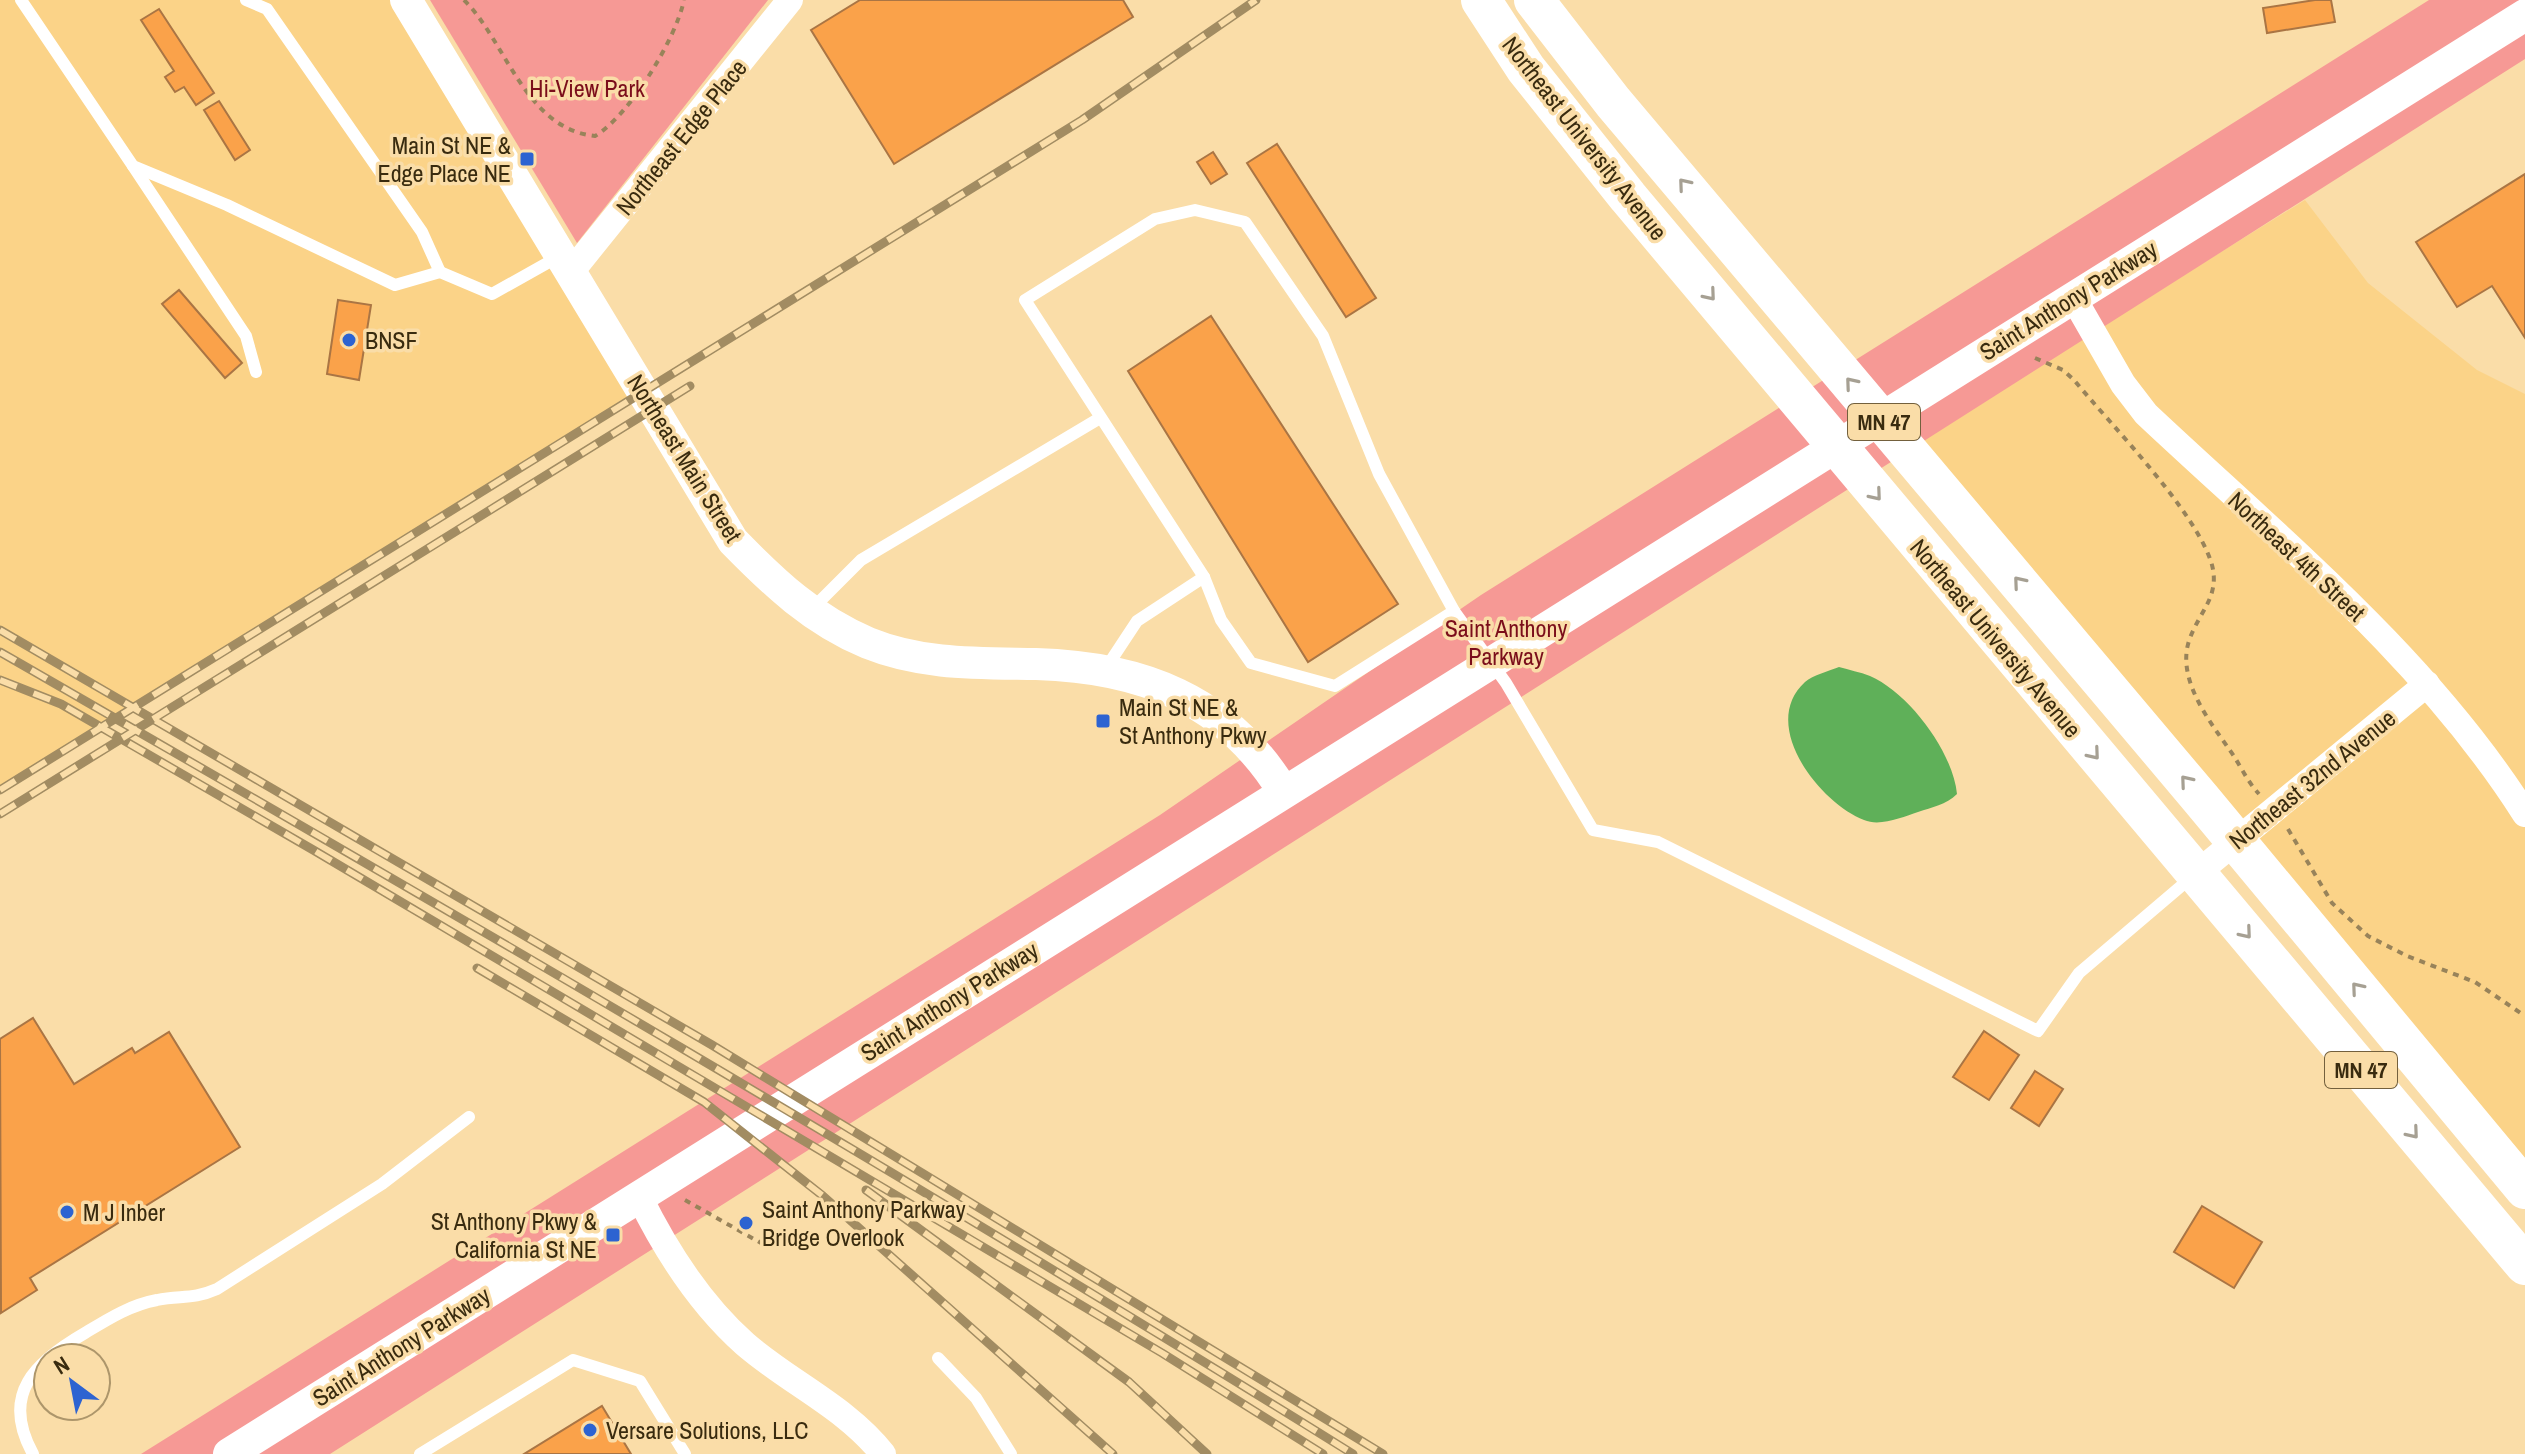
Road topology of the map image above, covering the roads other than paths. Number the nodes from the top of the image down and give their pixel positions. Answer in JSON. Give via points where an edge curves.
{"nodes":[{"id":1,"x":21,"y":0,"type":"edge"},
{"id":2,"x":246,"y":0,"type":"edge"},
{"id":3,"x":406,"y":0,"type":"edge"},
{"id":4,"x":790,"y":0,"type":"edge"},
{"id":5,"x":1535,"y":1,"type":"edge"},
{"id":6,"x":1485,"y":7,"type":"edge"},
{"id":7,"x":2525,"y":15,"type":"edge"},
{"id":8,"x":133,"y":166,"type":"junction"},
{"id":9,"x":566,"y":264,"type":"junction"},
{"id":10,"x":440,"y":272,"type":"junction"},
{"id":11,"x":2073,"y":297,"type":"junction"},
{"id":12,"x":256,"y":372,"type":"dead end"},
{"id":13,"x":1100,"y":418,"type":"junction"},
{"id":14,"x":1204,"y":577,"type":"junction"},
{"id":15,"x":1454,"y":611,"type":"junction"},
{"id":16,"x":808,"y":612,"type":"junction"},
{"id":17,"x":1488,"y":663,"type":"junction"},
{"id":18,"x":1104,"y":671,"type":"junction"},
{"id":19,"x":2427,"y":684,"type":"junction"},
{"id":20,"x":1283,"y":791,"type":"junction"},
{"id":21,"x":2525,"y":814,"type":"edge"},
{"id":22,"x":2235,"y":842,"type":"junction"},
{"id":23,"x":2196,"y":874,"type":"junction"},
{"id":24,"x":469,"y":1117,"type":"dead end"},
{"id":25,"x":2525,"y":1189,"type":"edge"},
{"id":26,"x":639,"y":1196,"type":"junction"},
{"id":27,"x":2525,"y":1265,"type":"edge"},
{"id":28,"x":938,"y":1358,"type":"dead end"},
{"id":29,"x":33,"y":1454,"type":"edge"},
{"id":30,"x":229,"y":1454,"type":"edge"},
{"id":31,"x":420,"y":1454,"type":"edge"},
{"id":32,"x":685,"y":1454,"type":"edge"},
{"id":33,"x":883,"y":1454,"type":"edge"},
{"id":34,"x":1011,"y":1454,"type":"edge"}],
"edges":[{"from":1,"to":8,"type":"lane"},
{"from":2,"to":10,"type":"lane","via":[[267,9],[422,232]]},
{"from":3,"to":9,"type":"street","name":"Northeast Main Street"},
{"from":4,"to":9,"type":"street","name":"Northeast Edge Place"},
{"from":22,"to":5,"type":"main road","name":"Northeast University Avenue","number":"MN 47","one_way":true,"via":[[1613,102]]},
{"from":6,"to":23,"type":"main road","name":"Northeast University Avenue","number":"MN 47","one_way":true,"via":[[1526,69],[1628,197]]},
{"from":7,"to":11,"type":"street","name":"Saint Anthony Parkway"},
{"from":8,"to":10,"type":"lane","via":[[395,285]]},
{"from":8,"to":12,"type":"lane","via":[[246,336]]},
{"from":9,"to":10,"type":"lane","via":[[492,294]]},
{"from":9,"to":16,"type":"street","name":"Northeast Main Street","via":[[733,541]]},
{"from":11,"to":17,"type":"street","name":"Saint Anthony Parkway"},
{"from":11,"to":19,"type":"street","name":"Northeast 4th Street","via":[[2146,414]]},
{"from":13,"to":14,"type":"lane"},
{"from":13,"to":15,"type":"lane","via":[[1025,300],[1155,219],[1195,210],[1245,222],[1323,336],[1379,474]]},
{"from":13,"to":16,"type":"lane","via":[[861,560]]},
{"from":14,"to":15,"type":"lane","via":[[1221,620],[1251,663],[1335,686]]},
{"from":14,"to":18,"type":"lane","via":[[1137,621]]},
{"from":15,"to":17,"type":"lane"},
{"from":16,"to":18,"type":"street","name":"Northeast Main Street","via":[[869,643],[948,664],[1039,664]]},
{"from":17,"to":20,"type":"street","name":"Saint Anthony Parkway"},
{"from":17,"to":23,"type":"lane","via":[[1506,683],[1593,830],[1658,842],[2038,1031],[2079,973]]},
{"from":18,"to":20,"type":"street","name":"Northeast Main Street","via":[[1169,687],[1226,724]]},
{"from":19,"to":21,"type":"street","name":"Northeast 4th Street","via":[[2467,730]]},
{"from":19,"to":22,"type":"street","name":"Northeast 32nd Avenue"},
{"from":20,"to":26,"type":"street","name":"Saint Anthony Parkway"},
{"from":22,"to":23,"type":"street","name":"Northeast 32nd Avenue"},
{"from":25,"to":22,"type":"main road","name":"Northeast University Avenue","number":"MN 47","one_way":true},
{"from":23,"to":27,"type":"main road","name":"Northeast University Avenue","number":"MN 47","one_way":true},
{"from":24,"to":29,"type":"lane","via":[[382,1184],[217,1289],[192,1299],[159,1300],[123,1310],[38,1363],[24,1381],[18,1414]]},
{"from":26,"to":30,"type":"street","name":"Saint Anthony Parkway"},
{"from":26,"to":33,"type":"street","via":[[691,1283],[745,1344],[853,1422]]},
{"from":28,"to":34,"type":"lane","via":[[976,1398]]},
{"from":31,"to":32,"type":"lane","via":[[573,1360],[640,1381]]}]}
